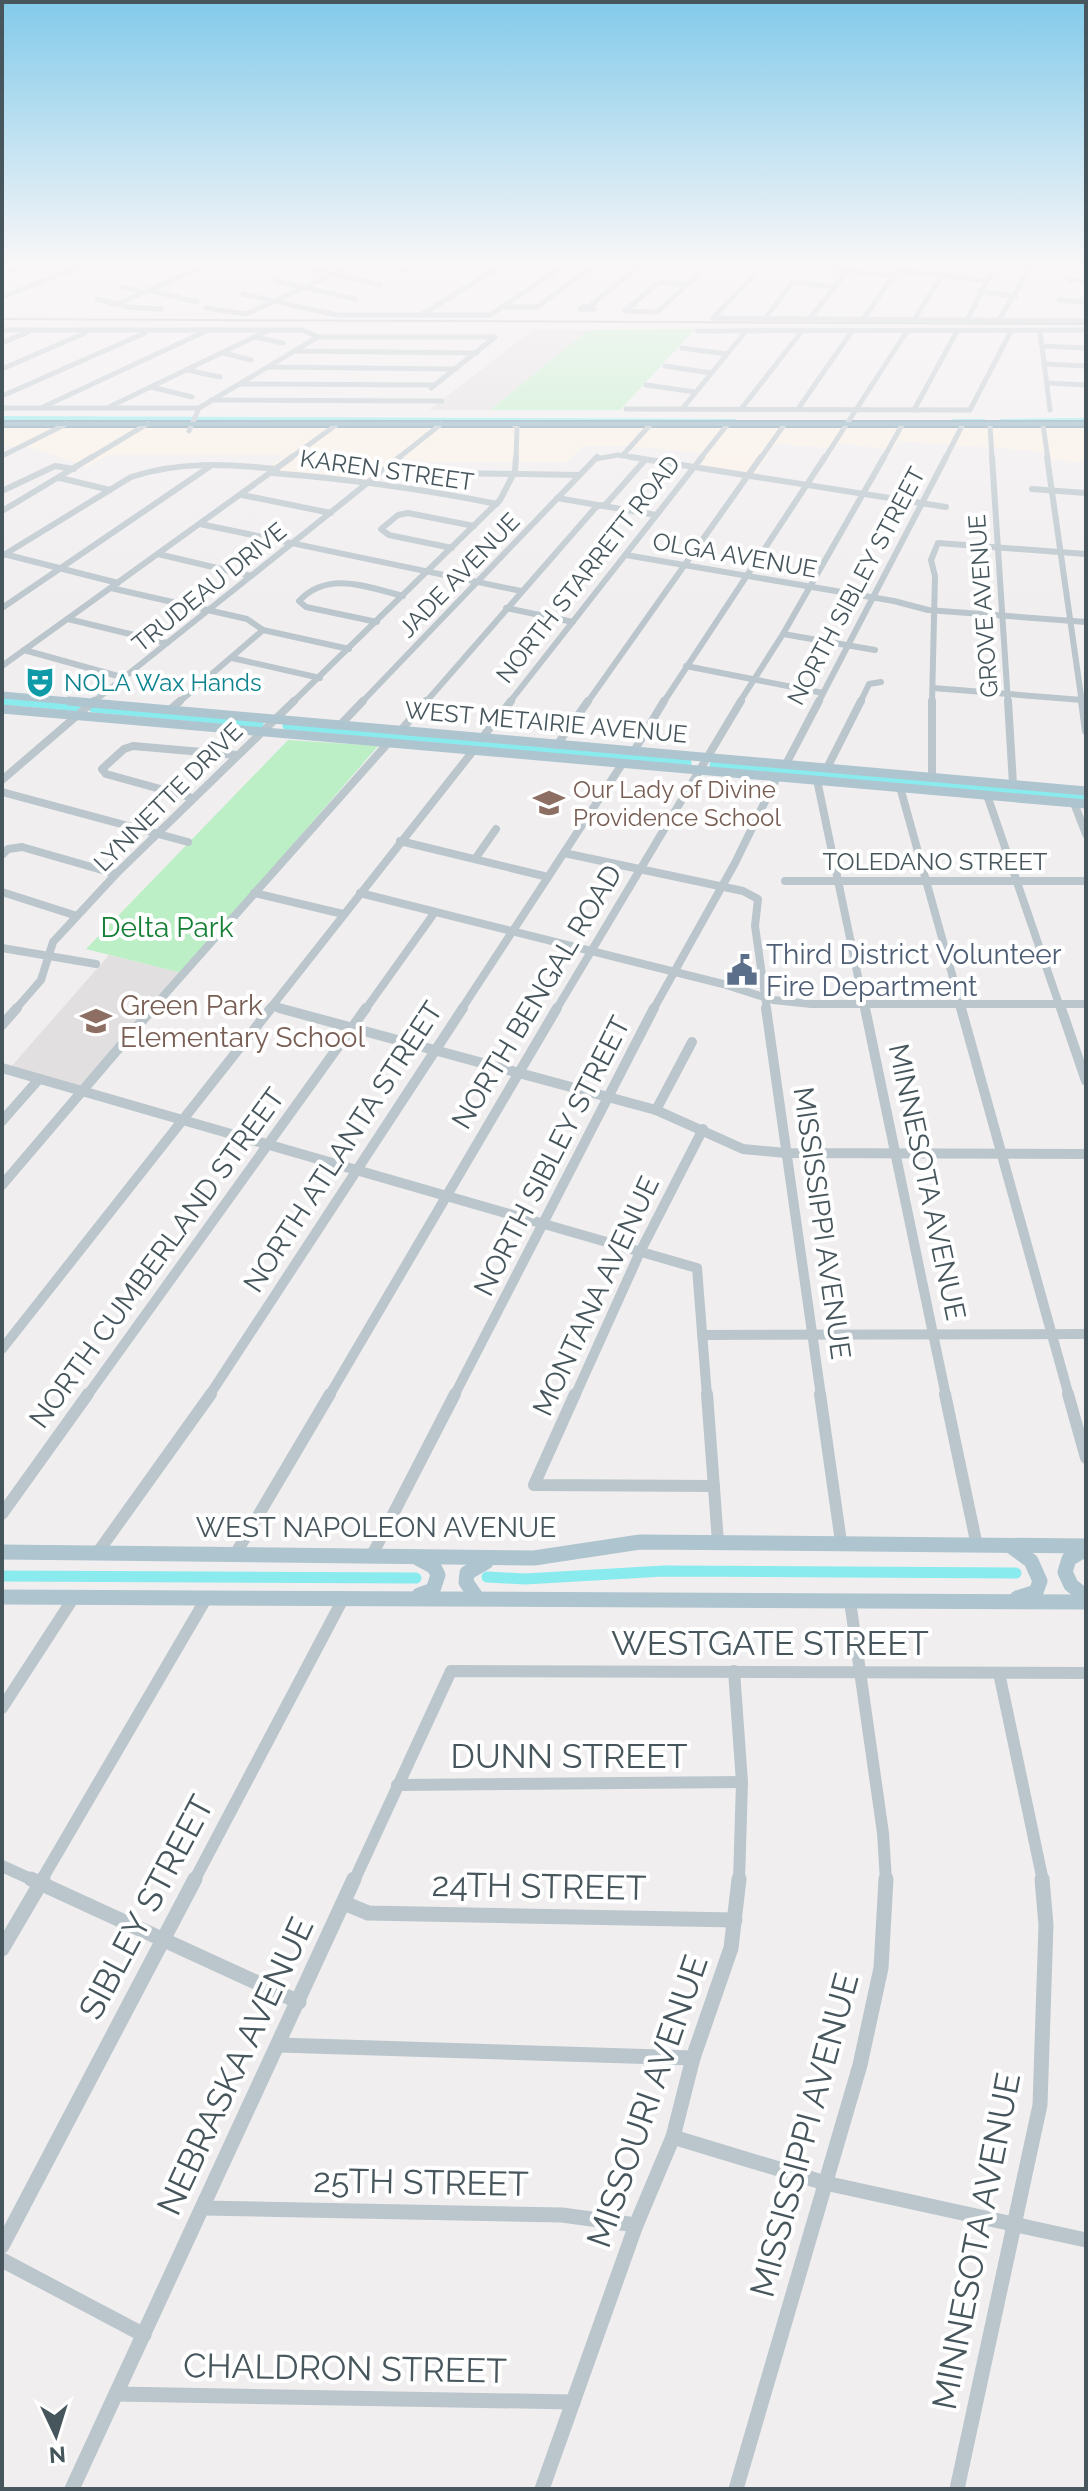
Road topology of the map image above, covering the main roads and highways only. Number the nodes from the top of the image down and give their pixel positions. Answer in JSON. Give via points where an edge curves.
{"nodes":[{"id":1,"x":2,"y":425,"type":"edge"},
{"id":2,"x":1086,"y":425,"type":"edge"},
{"id":3,"x":2,"y":695,"type":"edge"},
{"id":4,"x":2,"y":709,"type":"edge"},
{"id":5,"x":316,"y":721,"type":"junction"},
{"id":6,"x":298,"y":737,"type":"junction"},
{"id":7,"x":685,"y":756,"type":"junction"},
{"id":8,"x":677,"y":769,"type":"junction"},
{"id":9,"x":1086,"y":791,"type":"edge"},
{"id":10,"x":1086,"y":804,"type":"edge"},
{"id":11,"x":1010,"y":1546,"type":"junction"},
{"id":12,"x":1086,"y":1548,"type":"edge"},
{"id":13,"x":2,"y":1552,"type":"edge"},
{"id":14,"x":413,"y":1557,"type":"junction"},
{"id":15,"x":497,"y":1558,"type":"junction"},
{"id":16,"x":2,"y":1597,"type":"edge"},
{"id":17,"x":412,"y":1597,"type":"junction"},
{"id":18,"x":477,"y":1598,"type":"junction"},
{"id":19,"x":1086,"y":1600,"type":"edge"},
{"id":20,"x":1006,"y":1602,"type":"junction"}],
"edges":[{"from":1,"to":2,"type":"highway"},
{"from":3,"to":5,"type":"main road","name":"WEST METAIRIE AVENUE"},
{"from":4,"to":6,"type":"main road","name":"WEST METAIRIE AVENUE"},
{"from":5,"to":6,"type":"main road","via":[[284,724],[276,730]]},
{"from":5,"to":7,"type":"main road","name":"WEST METAIRIE AVENUE"},
{"from":6,"to":8,"type":"main road","name":"WEST METAIRIE AVENUE"},
{"from":7,"to":8,"type":"main road","via":[[695,765]]},
{"from":7,"to":9,"type":"main road","name":"WEST METAIRIE AVENUE"},
{"from":8,"to":10,"type":"main road","name":"WEST METAIRIE AVENUE"},
{"from":11,"to":12,"type":"main road","name":"WEST NAPOLEON AVENUE"},
{"from":11,"to":15,"type":"main road","name":"WEST NAPOLEON AVENUE","via":[[640,1542],[534,1558]]},
{"from":11,"to":20,"type":"main road","via":[[1031,1561],[1040,1581],[1036,1592]]},
{"from":12,"to":19,"type":"main road","via":[[1072,1554],[1065,1573]]},
{"from":13,"to":14,"type":"main road","name":"WEST NAPOLEON AVENUE"},
{"from":14,"to":15,"type":"main road","name":"WEST NAPOLEON AVENUE"},
{"from":14,"to":17,"type":"main road","via":[[434,1567],[438,1575],[433,1590]]},
{"from":15,"to":18,"type":"main road","via":[[467,1573],[466,1582]]},
{"from":16,"to":17,"type":"main road"},
{"from":17,"to":18,"type":"main road"},
{"from":18,"to":20,"type":"main road"},
{"from":19,"to":20,"type":"main road"}]}
